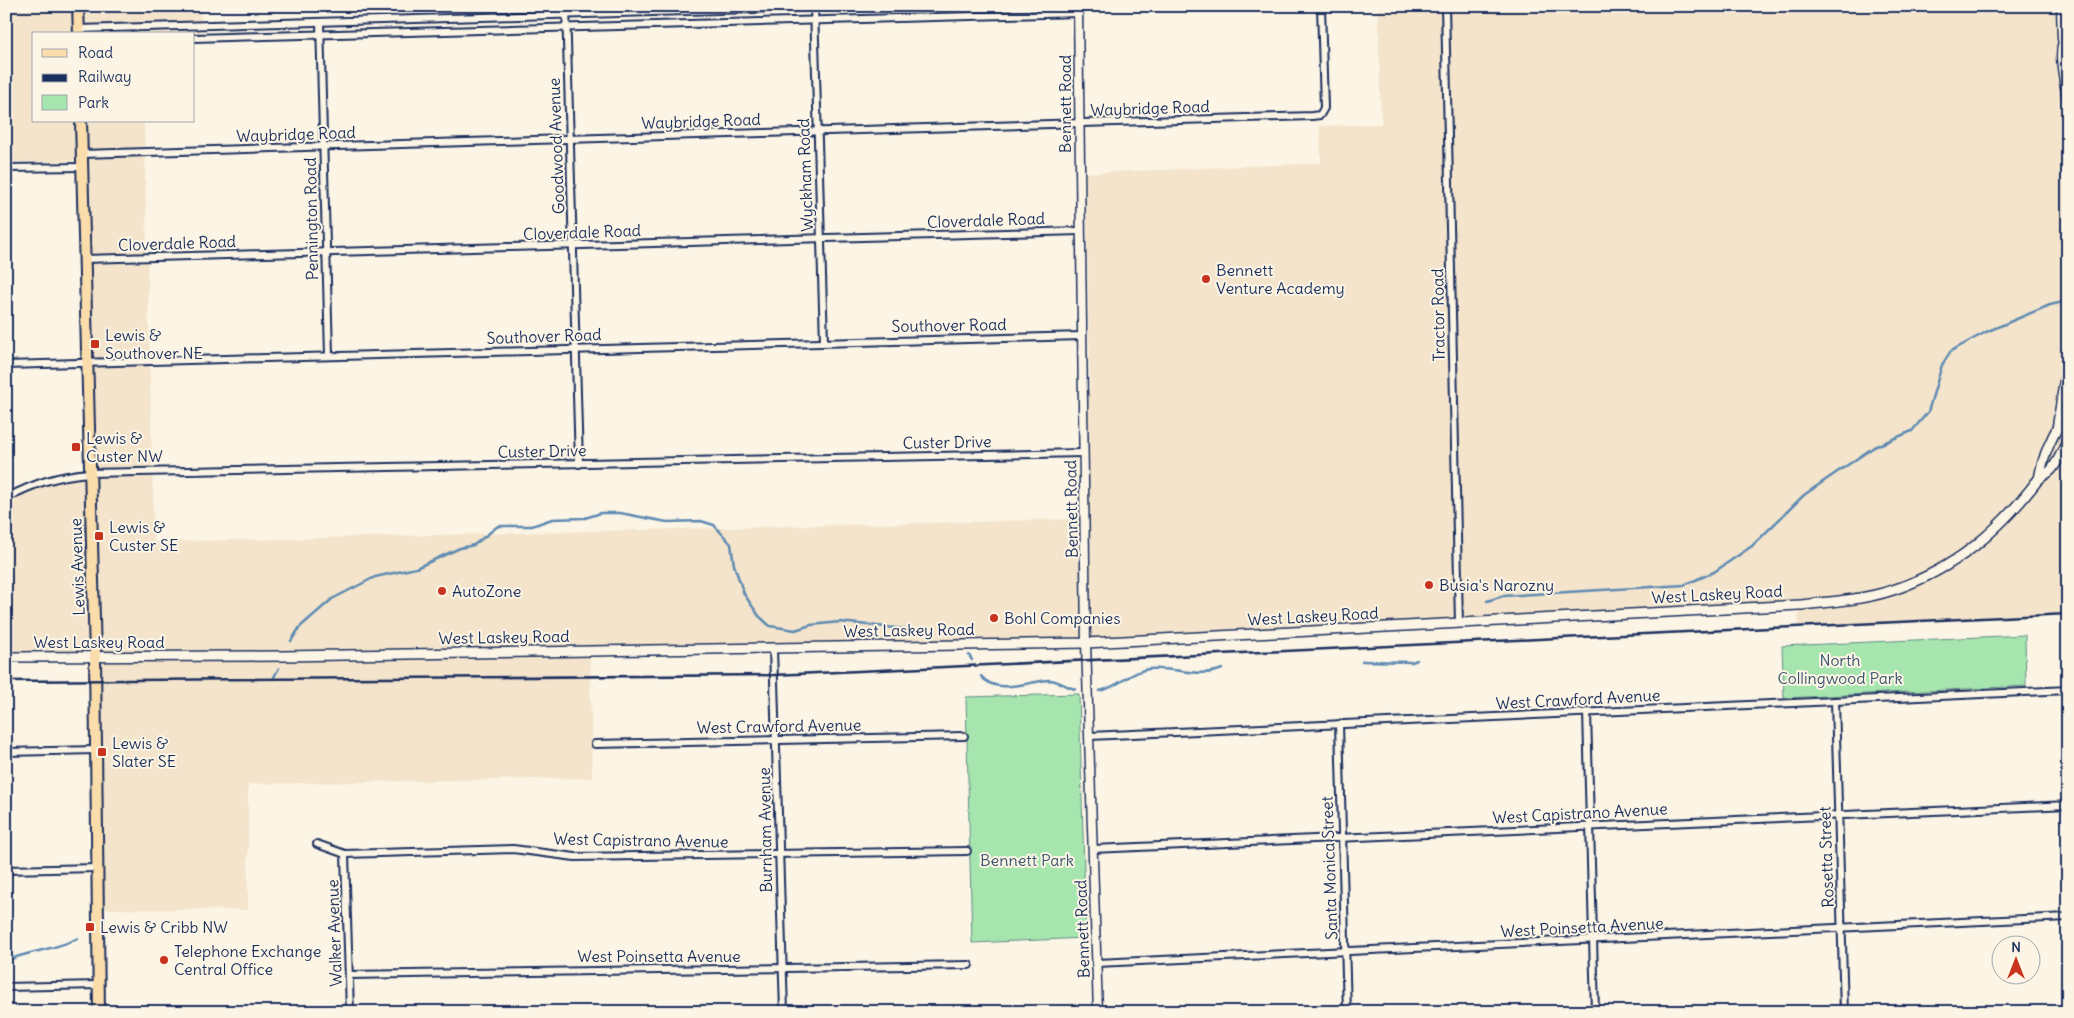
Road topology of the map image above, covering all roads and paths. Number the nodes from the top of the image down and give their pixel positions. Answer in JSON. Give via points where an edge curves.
{"nodes":[{"id":1,"x":78,"y":6,"type":"edge"},
{"id":2,"x":566,"y":6,"type":"edge"},
{"id":3,"x":853,"y":6,"type":"edge"},
{"id":4,"x":1322,"y":6,"type":"edge"},
{"id":5,"x":1446,"y":6,"type":"edge"},
{"id":6,"x":2061,"y":6,"type":"edge"},
{"id":7,"x":814,"y":7,"type":"edge"},
{"id":8,"x":1078,"y":10,"type":"edge"},
{"id":9,"x":566,"y":15,"type":"junction"},
{"id":10,"x":814,"y":20,"type":"junction"},
{"id":11,"x":320,"y":22,"type":"junction"},
{"id":12,"x":566,"y":28,"type":"junction"},
{"id":13,"x":2068,"y":30,"type":"edge"},
{"id":14,"x":79,"y":31,"type":"edge"},
{"id":15,"x":320,"y":35,"type":"junction"},
{"id":16,"x":195,"y":38,"type":"edge"},
{"id":17,"x":2062,"y":40,"type":"junction"},
{"id":18,"x":2067,"y":89,"type":"edge"},
{"id":19,"x":2068,"y":109,"type":"edge"},
{"id":20,"x":81,"y":122,"type":"edge"},
{"id":21,"x":1079,"y":124,"type":"junction"},
{"id":22,"x":818,"y":131,"type":"junction"},
{"id":23,"x":570,"y":139,"type":"junction"},
{"id":24,"x":323,"y":147,"type":"junction"},
{"id":25,"x":82,"y":154,"type":"junction"},
{"id":26,"x":82,"y":167,"type":"junction"},
{"id":27,"x":6,"y":168,"type":"edge"},
{"id":28,"x":1080,"y":231,"type":"junction"},
{"id":29,"x":821,"y":239,"type":"junction"},
{"id":30,"x":573,"y":246,"type":"junction"},
{"id":31,"x":326,"y":252,"type":"junction"},
{"id":32,"x":84,"y":259,"type":"junction"},
{"id":33,"x":1082,"y":336,"type":"junction"},
{"id":34,"x":824,"y":342,"type":"junction"},
{"id":35,"x":576,"y":349,"type":"junction"},
{"id":36,"x":2068,"y":354,"type":"edge"},
{"id":37,"x":329,"y":355,"type":"junction"},
{"id":38,"x":86,"y":364,"type":"junction"},
{"id":39,"x":6,"y":365,"type":"edge"},
{"id":40,"x":2068,"y":411,"type":"edge"},
{"id":41,"x":2057,"y":426,"type":"junction"},
{"id":42,"x":2068,"y":439,"type":"edge"},
{"id":43,"x":2065,"y":451,"type":"edge"},
{"id":44,"x":1083,"y":453,"type":"junction"},
{"id":45,"x":579,"y":464,"type":"junction"},
{"id":46,"x":89,"y":473,"type":"junction"},
{"id":47,"x":2039,"y":479,"type":"junction"},
{"id":48,"x":6,"y":498,"type":"edge"},
{"id":49,"x":1459,"y":623,"type":"junction"},
{"id":50,"x":1086,"y":643,"type":"junction"},
{"id":51,"x":774,"y":648,"type":"junction"},
{"id":52,"x":6,"y":657,"type":"edge"},
{"id":53,"x":95,"y":657,"type":"junction"},
{"id":54,"x":2068,"y":690,"type":"edge"},
{"id":55,"x":1835,"y":701,"type":"junction"},
{"id":56,"x":1587,"y":712,"type":"junction"},
{"id":57,"x":1339,"y":724,"type":"junction"},
{"id":58,"x":964,"y":736,"type":"dead end"},
{"id":59,"x":1090,"y":736,"type":"junction"},
{"id":60,"x":776,"y":741,"type":"junction"},
{"id":61,"x":594,"y":744,"type":"dead end"},
{"id":62,"x":96,"y":750,"type":"junction"},
{"id":63,"x":6,"y":752,"type":"edge"},
{"id":64,"x":2068,"y":804,"type":"edge"},
{"id":65,"x":1838,"y":814,"type":"junction"},
{"id":66,"x":1590,"y":826,"type":"junction"},
{"id":67,"x":1342,"y":839,"type":"junction"},
{"id":68,"x":316,"y":844,"type":"dead end"},
{"id":69,"x":1093,"y":849,"type":"junction"},
{"id":70,"x":967,"y":851,"type":"dead end"},
{"id":71,"x":345,"y":854,"type":"junction"},
{"id":72,"x":779,"y":854,"type":"junction"},
{"id":73,"x":97,"y":868,"type":"junction"},
{"id":74,"x":6,"y":870,"type":"edge"},
{"id":75,"x":2068,"y":918,"type":"edge"},
{"id":76,"x":1842,"y":928,"type":"junction"},
{"id":77,"x":1594,"y":940,"type":"junction"},
{"id":78,"x":1345,"y":952,"type":"junction"},
{"id":79,"x":1097,"y":963,"type":"junction"},
{"id":80,"x":969,"y":965,"type":"dead end"},
{"id":81,"x":782,"y":969,"type":"junction"},
{"id":82,"x":349,"y":976,"type":"junction"},
{"id":83,"x":99,"y":985,"type":"junction"},
{"id":84,"x":6,"y":987,"type":"edge"},
{"id":85,"x":100,"y":1012,"type":"edge"},
{"id":86,"x":350,"y":1012,"type":"edge"},
{"id":87,"x":784,"y":1012,"type":"edge"},
{"id":88,"x":1098,"y":1012,"type":"edge"},
{"id":89,"x":1347,"y":1012,"type":"edge"},
{"id":90,"x":1595,"y":1012,"type":"edge"},
{"id":91,"x":1844,"y":1012,"type":"edge"}],
"edges":[{"from":1,"to":14,"type":"main road"},
{"from":2,"to":9,"type":"street","name":"Goodwood Avenue"},
{"from":3,"to":7,"type":"street"},
{"from":4,"to":21,"type":"street","name":"Waybridge Road","via":[[1324,108],[1320,115]]},
{"from":5,"to":49,"type":"street","name":"Tractor Road"},
{"from":6,"to":17,"type":"street"},
{"from":7,"to":9,"type":"street"},
{"from":7,"to":10,"type":"street","name":"Wyckham Road"},
{"from":8,"to":10,"type":"street"},
{"from":8,"to":21,"type":"street","name":"Bennett Road"},
{"from":9,"to":11,"type":"street"},
{"from":9,"to":12,"type":"street","name":"Goodwood Avenue"},
{"from":10,"to":12,"type":"street"},
{"from":10,"to":22,"type":"street","name":"Wyckham Road"},
{"from":11,"to":14,"type":"street"},
{"from":11,"to":15,"type":"street","name":"Pennington Road"},
{"from":12,"to":15,"type":"street"},
{"from":12,"to":23,"type":"street","name":"Goodwood Avenue"},
{"from":13,"to":17,"type":"street"},
{"from":15,"to":16,"type":"street"},
{"from":15,"to":24,"type":"street","name":"Pennington Road"},
{"from":17,"to":18,"type":"street","via":[[2062,73]]},
{"from":18,"to":19,"type":"street"},
{"from":20,"to":25,"type":"main road","name":"Lewis Avenue"},
{"from":21,"to":22,"type":"street","name":"Waybridge Road"},
{"from":21,"to":28,"type":"street","name":"Bennett Road"},
{"from":22,"to":23,"type":"street","name":"Waybridge Road"},
{"from":22,"to":29,"type":"street","name":"Wyckham Road"},
{"from":23,"to":24,"type":"street","name":"Waybridge Road"},
{"from":23,"to":30,"type":"street","name":"Goodwood Avenue"},
{"from":24,"to":25,"type":"street","name":"Waybridge Road"},
{"from":24,"to":31,"type":"street","name":"Pennington Road"},
{"from":25,"to":26,"type":"main road","name":"Lewis Avenue"},
{"from":26,"to":27,"type":"street"},
{"from":26,"to":32,"type":"main road","name":"Lewis Avenue"},
{"from":28,"to":29,"type":"street","name":"Cloverdale Road"},
{"from":28,"to":33,"type":"street","name":"Bennett Road"},
{"from":29,"to":30,"type":"street","name":"Cloverdale Road"},
{"from":29,"to":34,"type":"street","name":"Wyckham Road"},
{"from":30,"to":31,"type":"street","name":"Cloverdale Road"},
{"from":30,"to":35,"type":"street","name":"Goodwood Avenue"},
{"from":31,"to":32,"type":"street","name":"Cloverdale Road"},
{"from":31,"to":37,"type":"street","name":"Pennington Road"},
{"from":32,"to":38,"type":"main road","name":"Lewis Avenue"},
{"from":33,"to":34,"type":"street","name":"Southover Road"},
{"from":33,"to":44,"type":"street","name":"Bennett Road"},
{"from":34,"to":35,"type":"street","name":"Southover Road"},
{"from":35,"to":37,"type":"street","name":"Southover Road"},
{"from":35,"to":45,"type":"street","name":"Goodwood Avenue"},
{"from":36,"to":41,"type":"street"},
{"from":37,"to":38,"type":"street","name":"Southover Road"},
{"from":38,"to":39,"type":"street","name":"Southover Road"},
{"from":38,"to":46,"type":"main road","name":"Lewis Avenue"},
{"from":40,"to":41,"type":"main road","name":"West Laskey Road"},
{"from":41,"to":47,"type":"main road","name":"West Laskey Road","via":[[2041,465]]},
{"from":42,"to":43,"type":"main road","name":"West Laskey Road"},
{"from":43,"to":47,"type":"main road","name":"West Laskey Road","via":[[2051,470]]},
{"from":44,"to":45,"type":"street","name":"Custer Drive"},
{"from":44,"to":50,"type":"street","name":"Bennett Road"},
{"from":45,"to":46,"type":"street","name":"Custer Drive"},
{"from":46,"to":48,"type":"street","name":"Custer Drive","via":[[39,482]]},
{"from":46,"to":53,"type":"main road","name":"Lewis Avenue"},
{"from":47,"to":49,"type":"main road","name":"West Laskey Road","via":[[2008,518],[1975,547],[1942,568],[1892,590],[1799,605]]},
{"from":49,"to":50,"type":"main road","name":"West Laskey Road"},
{"from":50,"to":51,"type":"main road","name":"West Laskey Road"},
{"from":50,"to":59,"type":"street","name":"Bennett Road"},
{"from":51,"to":53,"type":"main road","name":"West Laskey Road"},
{"from":51,"to":60,"type":"street","name":"Burnham Avenue"},
{"from":52,"to":53,"type":"main road","name":"West Laskey Road"},
{"from":53,"to":62,"type":"main road","name":"Lewis Avenue"},
{"from":54,"to":55,"type":"street","name":"West Crawford Avenue"},
{"from":55,"to":56,"type":"street","name":"West Crawford Avenue"},
{"from":55,"to":65,"type":"street","name":"Rosetta Street"},
{"from":56,"to":57,"type":"street","name":"West Crawford Avenue"},
{"from":56,"to":66,"type":"street"},
{"from":57,"to":59,"type":"street","name":"West Crawford Avenue"},
{"from":57,"to":67,"type":"street","name":"Santa Monica Street"},
{"from":58,"to":60,"type":"street","name":"West Crawford Avenue"},
{"from":59,"to":69,"type":"street","name":"Bennett Road"},
{"from":60,"to":61,"type":"street","name":"West Crawford Avenue"},
{"from":60,"to":72,"type":"street","name":"Burnham Avenue"},
{"from":62,"to":63,"type":"street"},
{"from":62,"to":73,"type":"main road","name":"Lewis Avenue"},
{"from":64,"to":65,"type":"street","name":"West Capistrano Avenue"},
{"from":65,"to":66,"type":"street","name":"West Capistrano Avenue"},
{"from":65,"to":76,"type":"street","name":"Rosetta Street"},
{"from":66,"to":67,"type":"street","name":"West Capistrano Avenue"},
{"from":66,"to":77,"type":"street"},
{"from":67,"to":69,"type":"street","name":"West Capistrano Avenue"},
{"from":67,"to":78,"type":"street","name":"Santa Monica Street"},
{"from":68,"to":71,"type":"street","name":"West Capistrano Avenue"},
{"from":69,"to":79,"type":"street","name":"Bennett Road"},
{"from":70,"to":72,"type":"street","name":"West Capistrano Avenue"},
{"from":71,"to":72,"type":"street","name":"West Capistrano Avenue","via":[[513,850],[575,857]]},
{"from":71,"to":82,"type":"street","name":"Walker Avenue"},
{"from":72,"to":81,"type":"street","name":"Burnham Avenue"},
{"from":73,"to":74,"type":"street"},
{"from":73,"to":83,"type":"main road","name":"Lewis Avenue"},
{"from":75,"to":76,"type":"street","name":"West Poinsetta Avenue"},
{"from":76,"to":77,"type":"street","name":"West Poinsetta Avenue"},
{"from":76,"to":91,"type":"street","name":"Rosetta Street"},
{"from":77,"to":78,"type":"street","name":"West Poinsetta Avenue"},
{"from":77,"to":90,"type":"street"},
{"from":78,"to":79,"type":"street","name":"West Poinsetta Avenue"},
{"from":78,"to":89,"type":"street","name":"Santa Monica Street"},
{"from":79,"to":88,"type":"street","name":"Bennett Road"},
{"from":80,"to":81,"type":"street","name":"West Poinsetta Avenue"},
{"from":81,"to":82,"type":"street","name":"West Poinsetta Avenue"},
{"from":81,"to":87,"type":"street","name":"Burnham Avenue"},
{"from":82,"to":86,"type":"street","name":"Walker Avenue"},
{"from":83,"to":84,"type":"street"},
{"from":83,"to":85,"type":"main road","name":"Lewis Avenue"}]}
